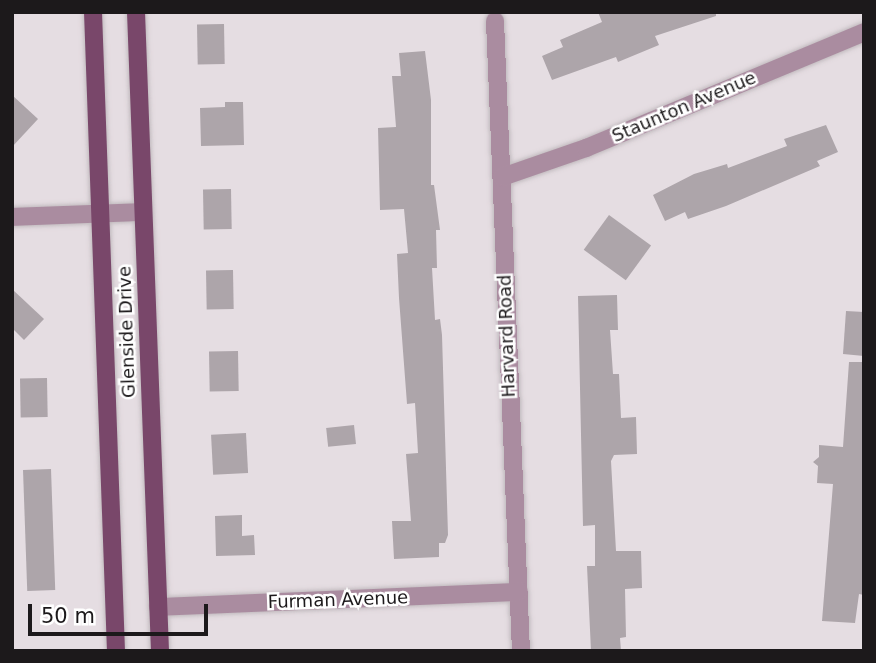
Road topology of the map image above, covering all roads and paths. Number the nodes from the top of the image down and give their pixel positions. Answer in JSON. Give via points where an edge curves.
{"nodes":[{"id":1,"x":93,"y":12,"type":"edge"},
{"id":2,"x":136,"y":12,"type":"edge"},
{"id":3,"x":495,"y":21,"type":"dead end"},
{"id":4,"x":864,"y":32,"type":"edge"},
{"id":5,"x":502,"y":177,"type":"junction"},
{"id":6,"x":100,"y":212,"type":"junction"},
{"id":7,"x":143,"y":212,"type":"junction"},
{"id":8,"x":12,"y":217,"type":"edge"},
{"id":9,"x":519,"y":592,"type":"junction"},
{"id":10,"x":158,"y":607,"type":"junction"},
{"id":11,"x":116,"y":651,"type":"edge"},
{"id":12,"x":160,"y":651,"type":"edge"},
{"id":13,"x":521,"y":651,"type":"edge"}],
"edges":[{"from":1,"to":6,"type":"main road","name":"Glenside Drive"},
{"from":2,"to":7,"type":"main road","name":"Glenside Drive"},
{"from":3,"to":5,"type":"street","name":"Harvard Road"},
{"from":4,"to":5,"type":"street","name":"Staunton Avenue","via":[[586,148]]},
{"from":5,"to":9,"type":"street","name":"Harvard Road"},
{"from":6,"to":7,"type":"street"},
{"from":6,"to":8,"type":"street"},
{"from":6,"to":11,"type":"main road","name":"Glenside Drive"},
{"from":7,"to":10,"type":"main road","name":"Glenside Drive"},
{"from":9,"to":10,"type":"street","name":"Furman Avenue"},
{"from":9,"to":13,"type":"street","name":"Harvard Road"},
{"from":10,"to":12,"type":"main road","name":"Glenside Drive"}]}
